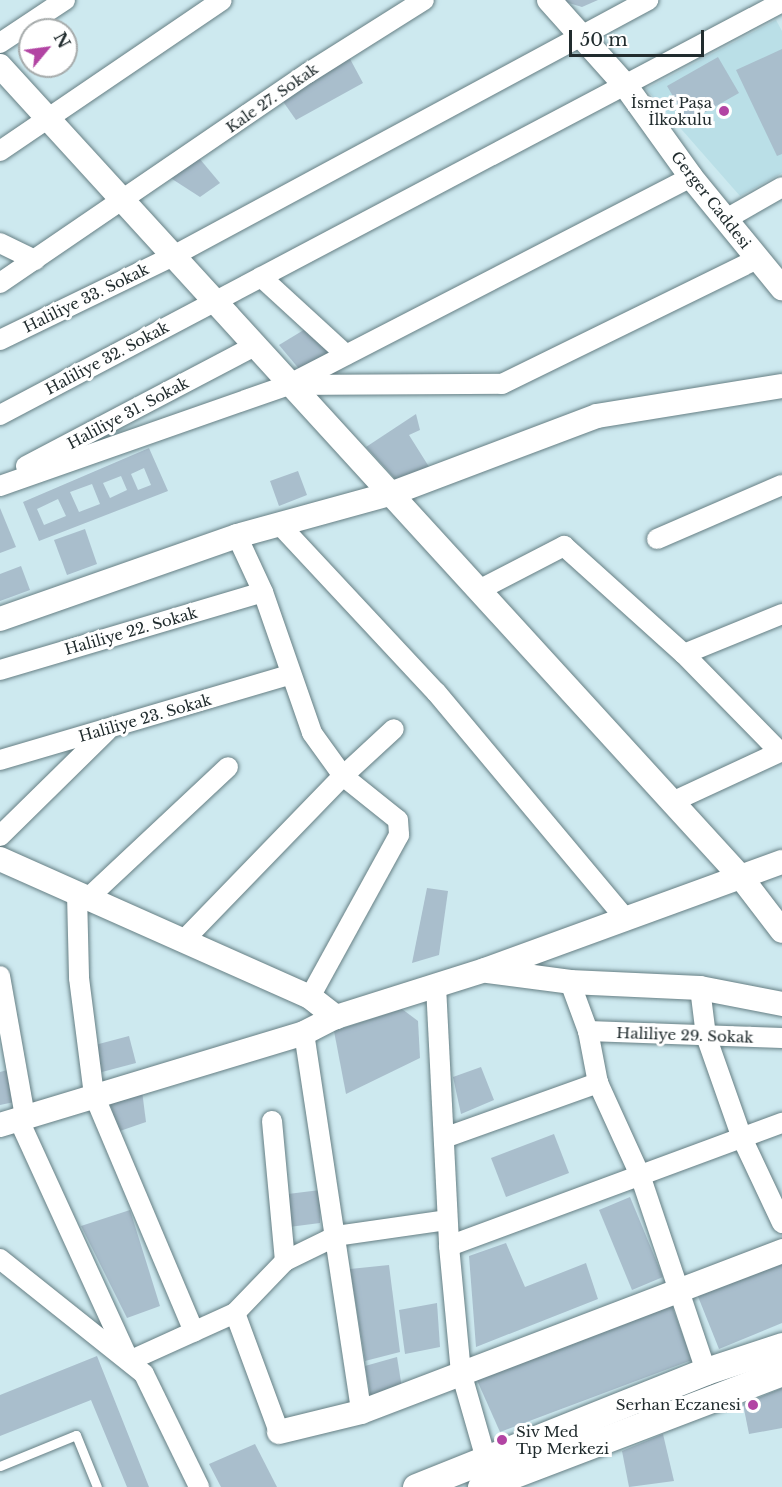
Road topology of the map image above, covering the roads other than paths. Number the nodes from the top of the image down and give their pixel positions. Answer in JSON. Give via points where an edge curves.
{"nodes":[{"id":1,"x":65,"y":0,"type":"edge"},
{"id":2,"x":222,"y":0,"type":"edge"},
{"id":3,"x":424,"y":0,"type":"edge"},
{"id":4,"x":549,"y":0,"type":"edge"},
{"id":5,"x":648,"y":0,"type":"edge"},
{"id":6,"x":780,"y":7,"type":"edge"},
{"id":7,"x":580,"y":37,"type":"junction"},
{"id":8,"x":0,"y":43,"type":"edge"},
{"id":9,"x":0,"y":66,"type":"edge"},
{"id":10,"x":625,"y":85,"type":"junction"},
{"id":11,"x":49,"y":118,"type":"junction"},
{"id":12,"x":0,"y":152,"type":"edge"},
{"id":13,"x":691,"y":177,"type":"junction"},
{"id":14,"x":782,"y":187,"type":"edge"},
{"id":15,"x":123,"y":202,"type":"junction"},
{"id":16,"x":726,"y":219,"type":"junction"},
{"id":17,"x":0,"y":243,"type":"edge"},
{"id":18,"x":173,"y":256,"type":"junction"},
{"id":19,"x":757,"y":259,"type":"junction"},
{"id":20,"x":35,"y":260,"type":"junction"},
{"id":21,"x":261,"y":276,"type":"junction"},
{"id":22,"x":0,"y":283,"type":"edge"},
{"id":23,"x":782,"y":288,"type":"edge"},
{"id":24,"x":213,"y":301,"type":"junction"},
{"id":25,"x":0,"y":340,"type":"edge"},
{"id":26,"x":255,"y":346,"type":"junction"},
{"id":27,"x":346,"y":355,"type":"junction"},
{"id":28,"x":288,"y":385,"type":"junction"},
{"id":29,"x":782,"y":386,"type":"edge"},
{"id":30,"x":0,"y":415,"type":"edge"},
{"id":31,"x":0,"y":479,"type":"edge"},
{"id":32,"x":782,"y":485,"type":"edge"},
{"id":33,"x":0,"y":486,"type":"edge"},
{"id":34,"x":393,"y":494,"type":"junction"},
{"id":35,"x":280,"y":525,"type":"junction"},
{"id":36,"x":237,"y":536,"type":"junction"},
{"id":37,"x":657,"y":539,"type":"dead end"},
{"id":38,"x":479,"y":590,"type":"junction"},
{"id":39,"x":263,"y":592,"type":"junction"},
{"id":40,"x":782,"y":614,"type":"edge"},
{"id":41,"x":0,"y":619,"type":"edge"},
{"id":42,"x":684,"y":654,"type":"junction"},
{"id":43,"x":0,"y":669,"type":"edge"},
{"id":44,"x":289,"y":675,"type":"junction"},
{"id":45,"x":110,"y":727,"type":"junction"},
{"id":46,"x":394,"y":729,"type":"dead end"},
{"id":47,"x":781,"y":752,"type":"edge"},
{"id":48,"x":0,"y":760,"type":"edge"},
{"id":49,"x":228,"y":767,"type":"dead end"},
{"id":50,"x":343,"y":776,"type":"junction"},
{"id":51,"x":672,"y":802,"type":"junction"},
{"id":52,"x":0,"y":836,"type":"edge"},
{"id":53,"x":0,"y":859,"type":"edge"},
{"id":54,"x":782,"y":862,"type":"edge"},
{"id":55,"x":740,"y":876,"type":"junction"},
{"id":56,"x":82,"y":897,"type":"junction"},
{"id":57,"x":624,"y":917,"type":"junction"},
{"id":58,"x":782,"y":932,"type":"edge"},
{"id":59,"x":183,"y":941,"type":"junction"},
{"id":60,"x":485,"y":970,"type":"junction"},
{"id":61,"x":0,"y":976,"type":"edge"},
{"id":62,"x":570,"y":982,"type":"junction"},
{"id":63,"x":436,"y":986,"type":"junction"},
{"id":64,"x":700,"y":988,"type":"junction"},
{"id":65,"x":310,"y":997,"type":"junction"},
{"id":66,"x":782,"y":1004,"type":"edge"},
{"id":67,"x":336,"y":1017,"type":"junction"},
{"id":68,"x":588,"y":1031,"type":"junction"},
{"id":69,"x":304,"y":1033,"type":"junction"},
{"id":70,"x":706,"y":1036,"type":"junction"},
{"id":71,"x":782,"y":1038,"type":"edge"},
{"id":72,"x":598,"y":1083,"type":"junction"},
{"id":73,"x":94,"y":1095,"type":"junction"},
{"id":74,"x":14,"y":1120,"type":"edge"},
{"id":75,"x":272,"y":1121,"type":"dead end"},
{"id":76,"x":782,"y":1123,"type":"edge"},
{"id":77,"x":444,"y":1138,"type":"junction"},
{"id":78,"x":742,"y":1138,"type":"junction"},
{"id":79,"x":640,"y":1175,"type":"junction"},
{"id":80,"x":447,"y":1220,"type":"junction"},
{"id":81,"x":782,"y":1223,"type":"edge"},
{"id":82,"x":336,"y":1236,"type":"junction"},
{"id":83,"x":449,"y":1246,"type":"junction"},
{"id":84,"x":782,"y":1251,"type":"edge"},
{"id":85,"x":285,"y":1261,"type":"junction"},
{"id":86,"x":1,"y":1263,"type":"edge"},
{"id":87,"x":679,"y":1290,"type":"junction"},
{"id":88,"x":235,"y":1313,"type":"junction"},
{"id":89,"x":194,"y":1332,"type":"junction"},
{"id":90,"x":782,"y":1346,"type":"edge"},
{"id":91,"x":129,"y":1361,"type":"junction"},
{"id":92,"x":706,"y":1371,"type":"junction"},
{"id":93,"x":461,"y":1372,"type":"junction"},
{"id":94,"x":782,"y":1372,"type":"edge"},
{"id":95,"x":361,"y":1412,"type":"junction"},
{"id":96,"x":279,"y":1432,"type":"joint"},
{"id":97,"x":486,"y":1459,"type":"junction"},
{"id":98,"x":0,"y":1466,"type":"edge"},
{"id":99,"x":98,"y":1487,"type":"edge"},
{"id":100,"x":199,"y":1487,"type":"edge"},
{"id":101,"x":416,"y":1487,"type":"edge"},
{"id":102,"x":481,"y":1487,"type":"edge"}],
"edges":[{"from":1,"to":8,"type":"street"},
{"from":2,"to":11,"type":"street"},
{"from":3,"to":15,"type":"street","name":"Kale 27. Sokak","via":[[308,73]]},
{"from":4,"to":7,"type":"street","name":"Gerger Caddesi"},
{"from":5,"to":7,"type":"street","name":"Haliliye 33. Sokak"},
{"from":6,"to":10,"type":"street","name":"Haliliye 32. Sokak"},
{"from":7,"to":10,"type":"street","name":"Gerger Caddesi"},
{"from":7,"to":18,"type":"street","name":"Haliliye 33. Sokak"},
{"from":9,"to":11,"type":"street"},
{"from":10,"to":13,"type":"street","name":"Gerger Caddesi"},
{"from":10,"to":21,"type":"street","name":"Haliliye 32. Sokak"},
{"from":11,"to":12,"type":"street"},
{"from":11,"to":15,"type":"street"},
{"from":13,"to":16,"type":"street","name":"Gerger Caddesi"},
{"from":13,"to":27,"type":"street"},
{"from":14,"to":16,"type":"street"},
{"from":15,"to":18,"type":"street"},
{"from":15,"to":20,"type":"street","name":"Kale 27. Sokak"},
{"from":16,"to":19,"type":"street","name":"Gerger Caddesi"},
{"from":17,"to":20,"type":"street"},
{"from":18,"to":24,"type":"street"},
{"from":18,"to":25,"type":"street","name":"Haliliye 33. Sokak"},
{"from":19,"to":23,"type":"street","name":"Gerger Caddesi"},
{"from":19,"to":28,"type":"street","via":[[502,384]]},
{"from":20,"to":22,"type":"street","name":"Kale 27. Sokak"},
{"from":21,"to":24,"type":"street","name":"Haliliye 32. Sokak"},
{"from":21,"to":27,"type":"street"},
{"from":24,"to":26,"type":"street"},
{"from":24,"to":30,"type":"street","name":"Haliliye 32. Sokak"},
{"from":26,"to":28,"type":"street"},
{"from":26,"to":31,"type":"street","name":"Haliliye 31. Sokak"},
{"from":27,"to":28,"type":"street"},
{"from":28,"to":33,"type":"street"},
{"from":28,"to":34,"type":"street"},
{"from":29,"to":34,"type":"street","via":[[597,416]]},
{"from":32,"to":37,"type":"street"},
{"from":34,"to":35,"type":"street"},
{"from":34,"to":38,"type":"street"},
{"from":35,"to":36,"type":"street"},
{"from":35,"to":57,"type":"street","via":[[436,692]]},
{"from":36,"to":39,"type":"street"},
{"from":36,"to":41,"type":"street"},
{"from":38,"to":42,"type":"street","via":[[564,546]]},
{"from":38,"to":51,"type":"street"},
{"from":39,"to":43,"type":"street","name":"Haliliye 22. Sokak"},
{"from":39,"to":44,"type":"street"},
{"from":40,"to":42,"type":"street"},
{"from":42,"to":47,"type":"street"},
{"from":44,"to":45,"type":"street","name":"Haliliye 23. Sokak"},
{"from":44,"to":50,"type":"street","via":[[312,733]]},
{"from":45,"to":48,"type":"street","name":"Haliliye 23. Sokak"},
{"from":45,"to":52,"type":"street"},
{"from":46,"to":50,"type":"street"},
{"from":47,"to":51,"type":"street"},
{"from":49,"to":56,"type":"street"},
{"from":50,"to":59,"type":"street"},
{"from":50,"to":65,"type":"street","via":[[398,820],[399,835]]},
{"from":51,"to":55,"type":"street"},
{"from":53,"to":56,"type":"street"},
{"from":54,"to":55,"type":"street"},
{"from":55,"to":57,"type":"street"},
{"from":55,"to":58,"type":"street"},
{"from":56,"to":59,"type":"street"},
{"from":56,"to":73,"type":"street","via":[[79,978]]},
{"from":57,"to":60,"type":"street"},
{"from":59,"to":65,"type":"street"},
{"from":60,"to":62,"type":"street"},
{"from":60,"to":63,"type":"street"},
{"from":61,"to":74,"type":"street"},
{"from":62,"to":64,"type":"street"},
{"from":62,"to":68,"type":"street"},
{"from":63,"to":67,"type":"street"},
{"from":63,"to":77,"type":"street"},
{"from":64,"to":66,"type":"street"},
{"from":64,"to":70,"type":"street"},
{"from":65,"to":67,"type":"street"},
{"from":67,"to":69,"type":"street"},
{"from":68,"to":70,"type":"street","name":"Haliliye 29. Sokak"},
{"from":68,"to":72,"type":"street"},
{"from":69,"to":73,"type":"street"},
{"from":69,"to":82,"type":"street"},
{"from":70,"to":71,"type":"street","name":"Haliliye 29. Sokak"},
{"from":70,"to":78,"type":"street"},
{"from":72,"to":77,"type":"street"},
{"from":72,"to":79,"type":"street"},
{"from":73,"to":74,"type":"street"},
{"from":73,"to":89,"type":"street"},
{"from":74,"to":91,"type":"street"},
{"from":75,"to":85,"type":"street"},
{"from":76,"to":78,"type":"street"},
{"from":77,"to":80,"type":"street"},
{"from":78,"to":79,"type":"street"},
{"from":78,"to":81,"type":"street"},
{"from":79,"to":83,"type":"street"},
{"from":79,"to":87,"type":"street"},
{"from":80,"to":82,"type":"street"},
{"from":80,"to":83,"type":"street"},
{"from":82,"to":85,"type":"street"},
{"from":82,"to":95,"type":"street"},
{"from":83,"to":93,"type":"street"},
{"from":84,"to":87,"type":"street"},
{"from":85,"to":88,"type":"street"},
{"from":86,"to":91,"type":"street"},
{"from":87,"to":92,"type":"street"},
{"from":87,"to":93,"type":"street"},
{"from":88,"to":89,"type":"street"},
{"from":88,"to":96,"type":"street"},
{"from":89,"to":91,"type":"street"},
{"from":90,"to":92,"type":"main road"},
{"from":91,"to":100,"type":"street","via":[[144,1374]]},
{"from":92,"to":97,"type":"main road"},
{"from":93,"to":95,"type":"street"},
{"from":93,"to":97,"type":"street"},
{"from":94,"to":102,"type":"main road"},
{"from":95,"to":96,"type":"street"},
{"from":97,"to":101,"type":"main road"},
{"from":98,"to":99,"type":"lane","via":[[76,1435]]}]}
